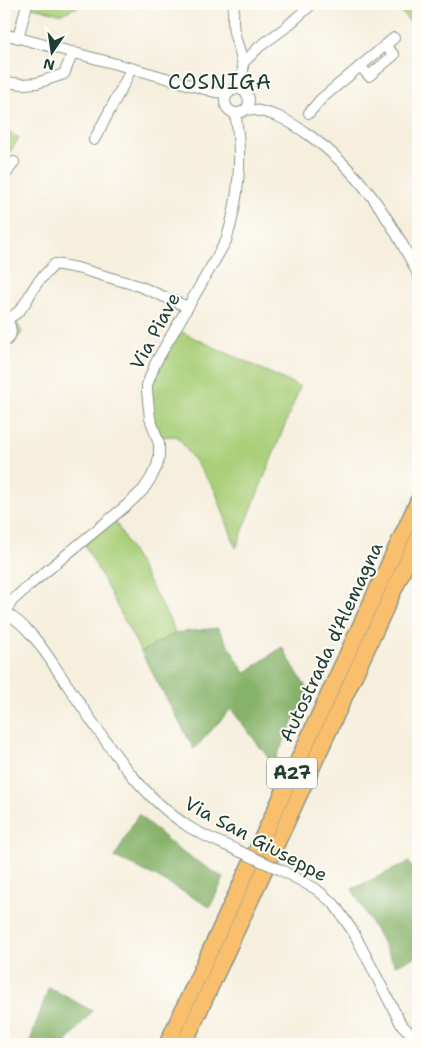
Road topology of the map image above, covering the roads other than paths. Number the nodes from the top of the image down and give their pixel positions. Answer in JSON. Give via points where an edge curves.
{"nodes":[{"id":1,"x":27,"y":4,"type":"edge"},
{"id":2,"x":234,"y":4,"type":"edge"},
{"id":3,"x":312,"y":4,"type":"edge"},
{"id":4,"x":4,"y":34,"type":"edge"},
{"id":5,"x":18,"y":38,"type":"junction"},
{"id":6,"x":394,"y":38,"type":"dead end"},
{"id":7,"x":74,"y":52,"type":"junction"},
{"id":8,"x":243,"y":63,"type":"junction"},
{"id":9,"x":131,"y":68,"type":"junction"},
{"id":10,"x":4,"y":82,"type":"edge"},
{"id":11,"x":238,"y":101,"type":"junction"},
{"id":12,"x":309,"y":113,"type":"dead end"},
{"id":13,"x":94,"y":140,"type":"dead end"},
{"id":14,"x":14,"y":162,"type":"dead end"},
{"id":15,"x":4,"y":176,"type":"edge"},
{"id":16,"x":418,"y":274,"type":"edge"},
{"id":17,"x":188,"y":306,"type":"junction"},
{"id":18,"x":5,"y":319,"type":"edge"},
{"id":19,"x":7,"y":340,"type":"dead end"},
{"id":20,"x":418,"y":501,"type":"edge"},
{"id":21,"x":418,"y":538,"type":"edge"},
{"id":22,"x":4,"y":613,"type":"edge"},
{"id":23,"x":418,"y":1039,"type":"edge"},
{"id":24,"x":167,"y":1044,"type":"edge"},
{"id":25,"x":184,"y":1044,"type":"edge"}],
"edges":[{"from":1,"to":5,"type":"street"},
{"from":2,"to":8,"type":"street","via":[[234,30]]},
{"from":3,"to":8,"type":"street"},
{"from":4,"to":5,"type":"street"},
{"from":5,"to":7,"type":"street"},
{"from":6,"to":12,"type":"street","via":[[385,45],[394,55],[369,76],[360,66]]},
{"from":7,"to":9,"type":"street"},
{"from":7,"to":10,"type":"street","via":[[64,74],[37,83]]},
{"from":8,"to":11,"type":"street"},
{"from":9,"to":11,"type":"street"},
{"from":9,"to":13,"type":"street"},
{"from":11,"to":16,"type":"street","via":[[302,130],[344,164],[379,206]]},
{"from":11,"to":17,"type":"street","name":"Via Piave","via":[[235,208],[226,241]]},
{"from":14,"to":15,"type":"street"},
{"from":17,"to":18,"type":"street","via":[[139,286],[55,264],[38,282],[23,307]]},
{"from":17,"to":22,"type":"street","name":"Via Piave","via":[[156,362],[147,385],[159,457],[151,478],[127,505],[27,587]]},
{"from":18,"to":19,"type":"street","via":[[12,331]]},
{"from":20,"to":24,"type":"highway","name":"Autostrada d'Alemagna","number":"A27"},
{"from":21,"to":25,"type":"highway","name":"Autostrada d'Alemagna","number":"A27"},
{"from":22,"to":23,"type":"street","name":"Via San Giuseppe","bridge":true,"via":[[21,624],[46,653],[120,761],[164,809],[190,828],[316,889],[334,904],[354,933],[401,1024]]}]}
